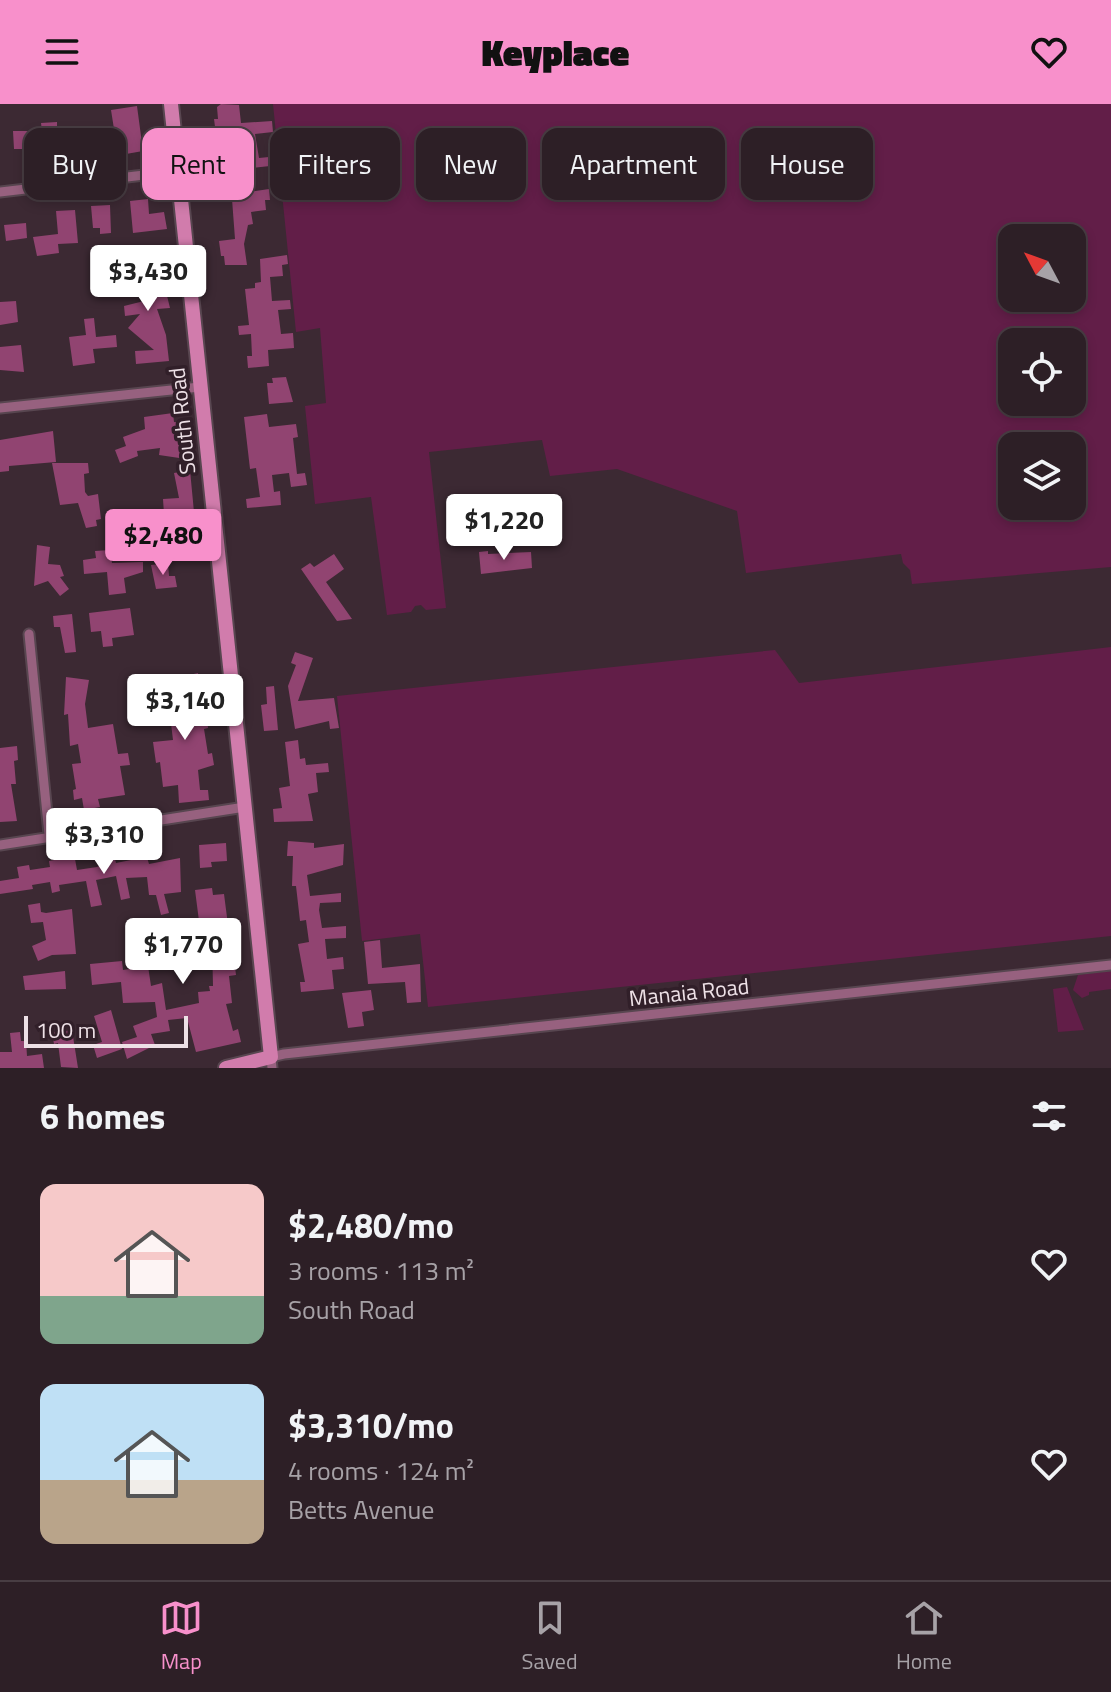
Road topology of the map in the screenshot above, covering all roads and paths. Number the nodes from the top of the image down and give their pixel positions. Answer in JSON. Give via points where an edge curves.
{"nodes":[{"id":1,"x":171,"y":104,"type":"edge"},
{"id":2,"x":174,"y":128,"type":"edge"},
{"id":3,"x":142,"y":175,"type":"edge"},
{"id":4,"x":0,"y":192,"type":"edge"},
{"id":5,"x":181,"y":200,"type":"edge"},
{"id":6,"x":200,"y":387,"type":"junction"},
{"id":7,"x":0,"y":408,"type":"edge"},
{"id":8,"x":29,"y":634,"type":"dead end"},
{"id":9,"x":245,"y":807,"type":"junction"},
{"id":10,"x":49,"y":834,"type":"junction"},
{"id":11,"x":0,"y":845,"type":"edge"},
{"id":12,"x":1111,"y":965,"type":"edge"},
{"id":13,"x":272,"y":1062,"type":"edge"},
{"id":14,"x":226,"y":1068,"type":"edge"}],
"edges":[{"from":1,"to":2,"type":"street","name":"South Road"},
{"from":3,"to":4,"type":"street"},
{"from":5,"to":6,"type":"street","name":"South Road"},
{"from":6,"to":7,"type":"street"},
{"from":6,"to":9,"type":"street","name":"South Road"},
{"from":8,"to":10,"type":"street"},
{"from":9,"to":10,"type":"street"},
{"from":9,"to":13,"type":"street","name":"South Road"},
{"from":10,"to":11,"type":"street"},
{"from":12,"to":13,"type":"street","name":"Manaia Road"},
{"from":13,"to":14,"type":"street"}]}
